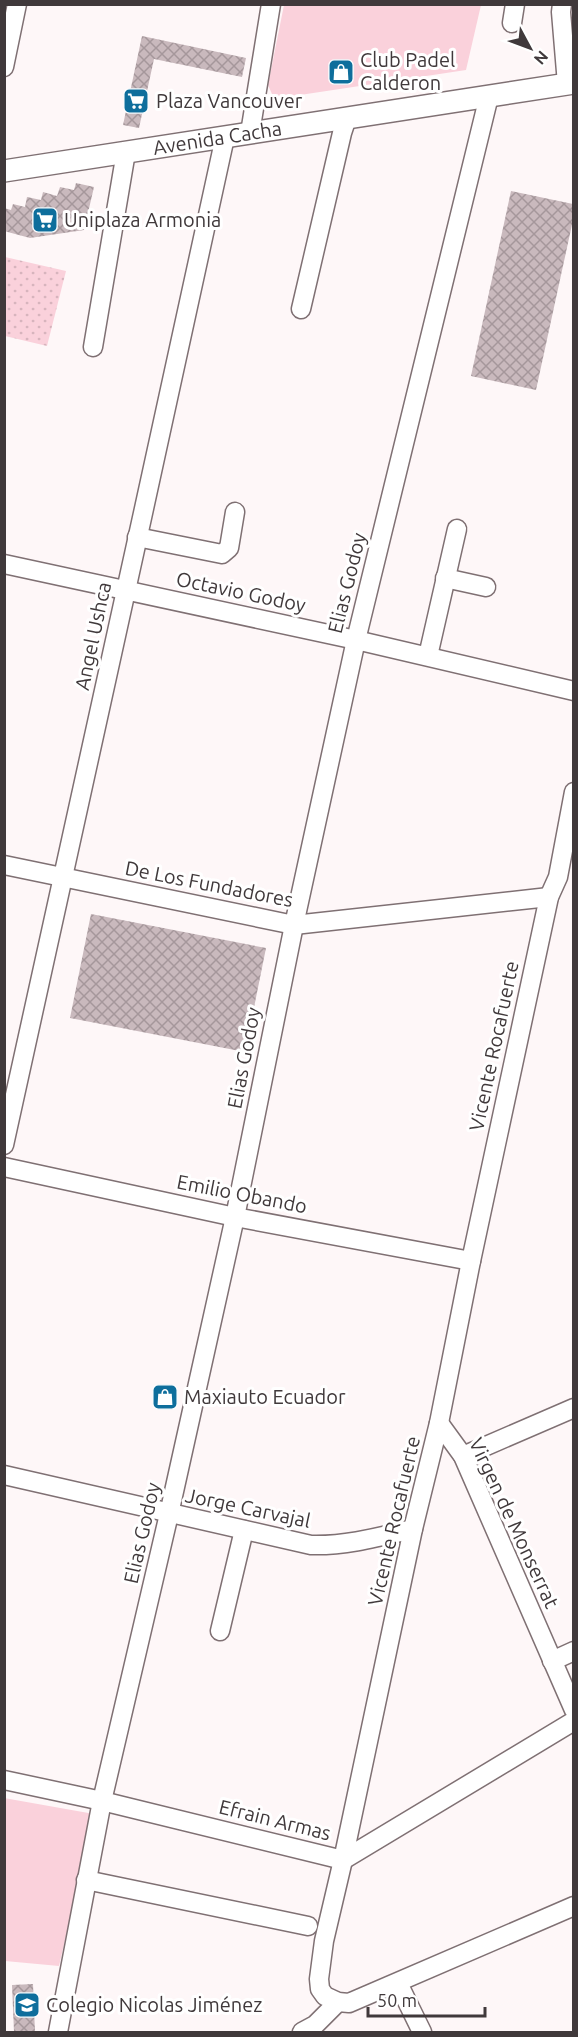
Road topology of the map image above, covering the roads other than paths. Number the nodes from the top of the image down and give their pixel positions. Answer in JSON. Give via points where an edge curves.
{"nodes":[{"id":1,"x":16,"y":4,"type":"edge"},
{"id":2,"x":271,"y":4,"type":"edge"},
{"id":3,"x":515,"y":4,"type":"edge"},
{"id":4,"x":562,"y":4,"type":"edge"},
{"id":5,"x":512,"y":23,"type":"dead end"},
{"id":6,"x":4,"y":67,"type":"edge"},
{"id":7,"x":570,"y":84,"type":"edge"},
{"id":8,"x":489,"y":96,"type":"junction"},
{"id":9,"x":347,"y":118,"type":"junction"},
{"id":10,"x":250,"y":133,"type":"junction"},
{"id":11,"x":225,"y":137,"type":"junction"},
{"id":12,"x":126,"y":152,"type":"junction"},
{"id":13,"x":4,"y":171,"type":"edge"},
{"id":14,"x":301,"y":309,"type":"dead end"},
{"id":15,"x":93,"y":347,"type":"dead end"},
{"id":16,"x":235,"y":512,"type":"dead end"},
{"id":17,"x":457,"y":529,"type":"dead end"},
{"id":18,"x":137,"y":537,"type":"junction"},
{"id":19,"x":4,"y":564,"type":"edge"},
{"id":20,"x":446,"y":578,"type":"junction"},
{"id":21,"x":486,"y":587,"type":"dead end"},
{"id":22,"x":125,"y":590,"type":"junction"},
{"id":23,"x":356,"y":640,"type":"junction"},
{"id":24,"x":428,"y":656,"type":"junction"},
{"id":25,"x":573,"y":691,"type":"edge"},
{"id":26,"x":573,"y":792,"type":"edge"},
{"id":27,"x":4,"y":865,"type":"edge"},
{"id":28,"x":566,"y":875,"type":"edge"},
{"id":29,"x":65,"y":878,"type":"junction"},
{"id":30,"x":549,"y":897,"type":"junction"},
{"id":31,"x":294,"y":925,"type":"junction"},
{"id":32,"x":4,"y":1145,"type":"edge"},
{"id":33,"x":4,"y":1167,"type":"edge"},
{"id":34,"x":236,"y":1217,"type":"junction"},
{"id":35,"x":471,"y":1261,"type":"junction"},
{"id":36,"x":573,"y":1408,"type":"edge"},
{"id":37,"x":440,"y":1423,"type":"junction"},
{"id":38,"x":463,"y":1456,"type":"junction"},
{"id":39,"x":4,"y":1475,"type":"edge"},
{"id":40,"x":170,"y":1514,"type":"junction"},
{"id":41,"x":413,"y":1529,"type":"junction"},
{"id":42,"x":244,"y":1530,"type":"junction"},
{"id":43,"x":220,"y":1631,"type":"dead end"},
{"id":44,"x":573,"y":1651,"type":"edge"},
{"id":45,"x":552,"y":1661,"type":"junction"},
{"id":46,"x":573,"y":1710,"type":"edge"},
{"id":47,"x":573,"y":1721,"type":"edge"},
{"id":48,"x":4,"y":1780,"type":"edge"},
{"id":49,"x":102,"y":1801,"type":"junction"},
{"id":50,"x":343,"y":1860,"type":"junction"},
{"id":51,"x":86,"y":1880,"type":"junction"},
{"id":52,"x":573,"y":1906,"type":"edge"},
{"id":53,"x":309,"y":1926,"type":"dead end"},
{"id":54,"x":398,"y":1983,"type":"junction"},
{"id":55,"x":338,"y":2002,"type":"junction"},
{"id":56,"x":57,"y":2032,"type":"edge"},
{"id":57,"x":302,"y":2032,"type":"edge"},
{"id":58,"x":422,"y":2032,"type":"edge"}],
"edges":[{"from":1,"to":6,"type":"street"},
{"from":2,"to":10,"type":"street"},
{"from":3,"to":5,"type":"street"},
{"from":4,"to":7,"type":"street"},
{"from":7,"to":8,"type":"street","name":"Avenida Cacha"},
{"from":8,"to":9,"type":"street","name":"Avenida Cacha"},
{"from":8,"to":23,"type":"street","name":"Elias Godoy"},
{"from":9,"to":10,"type":"street","name":"Avenida Cacha"},
{"from":9,"to":14,"type":"street"},
{"from":10,"to":11,"type":"street","name":"Avenida Cacha"},
{"from":11,"to":12,"type":"street","name":"Avenida Cacha"},
{"from":11,"to":18,"type":"street","name":"Angel Ushca"},
{"from":12,"to":13,"type":"street","name":"Avenida Cacha"},
{"from":12,"to":15,"type":"street"},
{"from":16,"to":18,"type":"street","via":[[229,548],[222,554]]},
{"from":17,"to":20,"type":"street"},
{"from":18,"to":22,"type":"street","name":"Angel Ushca"},
{"from":19,"to":22,"type":"street","name":"Octavio Godoy"},
{"from":20,"to":21,"type":"street"},
{"from":20,"to":24,"type":"street"},
{"from":22,"to":23,"type":"street","name":"Octavio Godoy"},
{"from":22,"to":29,"type":"street","name":"Angel Ushca"},
{"from":23,"to":24,"type":"street","name":"Octavio Godoy"},
{"from":23,"to":31,"type":"street","name":"Elias Godoy"},
{"from":24,"to":25,"type":"street","name":"Octavio Godoy"},
{"from":26,"to":28,"type":"street","name":"Vicente Rocafuerte"},
{"from":27,"to":29,"type":"street","name":"De Los Fundadores"},
{"from":28,"to":30,"type":"street","name":"Vicente Rocafuerte"},
{"from":29,"to":31,"type":"street","name":"De Los Fundadores"},
{"from":29,"to":32,"type":"street","name":"Angel Ushca"},
{"from":30,"to":31,"type":"street","name":"De Los Fundadores"},
{"from":30,"to":35,"type":"street","name":"Vicente Rocafuerte"},
{"from":31,"to":34,"type":"street","name":"Elias Godoy"},
{"from":33,"to":34,"type":"street","name":"Emilio Obando"},
{"from":34,"to":35,"type":"street","name":"Emilio Obando"},
{"from":34,"to":40,"type":"street","name":"Elias Godoy"},
{"from":35,"to":37,"type":"street","name":"Vicente Rocafuerte"},
{"from":36,"to":38,"type":"street"},
{"from":37,"to":38,"type":"street","name":"Virgen de Monserrat"},
{"from":37,"to":41,"type":"street","name":"Vicente Rocafuerte"},
{"from":38,"to":45,"type":"street","name":"Virgen de Monserrat"},
{"from":39,"to":40,"type":"street","name":"Jorge Carvajal"},
{"from":40,"to":42,"type":"street","name":"Jorge Carvajal"},
{"from":40,"to":49,"type":"street","name":"Elias Godoy"},
{"from":41,"to":42,"type":"street","name":"Jorge Carvajal","via":[[333,1546]]},
{"from":41,"to":50,"type":"street","name":"Vicente Rocafuerte"},
{"from":42,"to":43,"type":"street"},
{"from":44,"to":45,"type":"street"},
{"from":45,"to":46,"type":"street","name":"Virgen de Monserrat"},
{"from":47,"to":50,"type":"street","name":"Efrain Armas"},
{"from":48,"to":49,"type":"street","name":"Efrain Armas"},
{"from":49,"to":50,"type":"street","name":"Efrain Armas"},
{"from":49,"to":51,"type":"street","name":"Elias Godoy"},
{"from":50,"to":55,"type":"street","name":"Vicente Rocafuerte","via":[[319,1979],[324,1995]]},
{"from":51,"to":53,"type":"street"},
{"from":51,"to":56,"type":"street","name":"Elias Godoy"},
{"from":52,"to":54,"type":"street"},
{"from":54,"to":55,"type":"street","via":[[349,2003]]},
{"from":54,"to":58,"type":"street"},
{"from":55,"to":57,"type":"street"}]}
